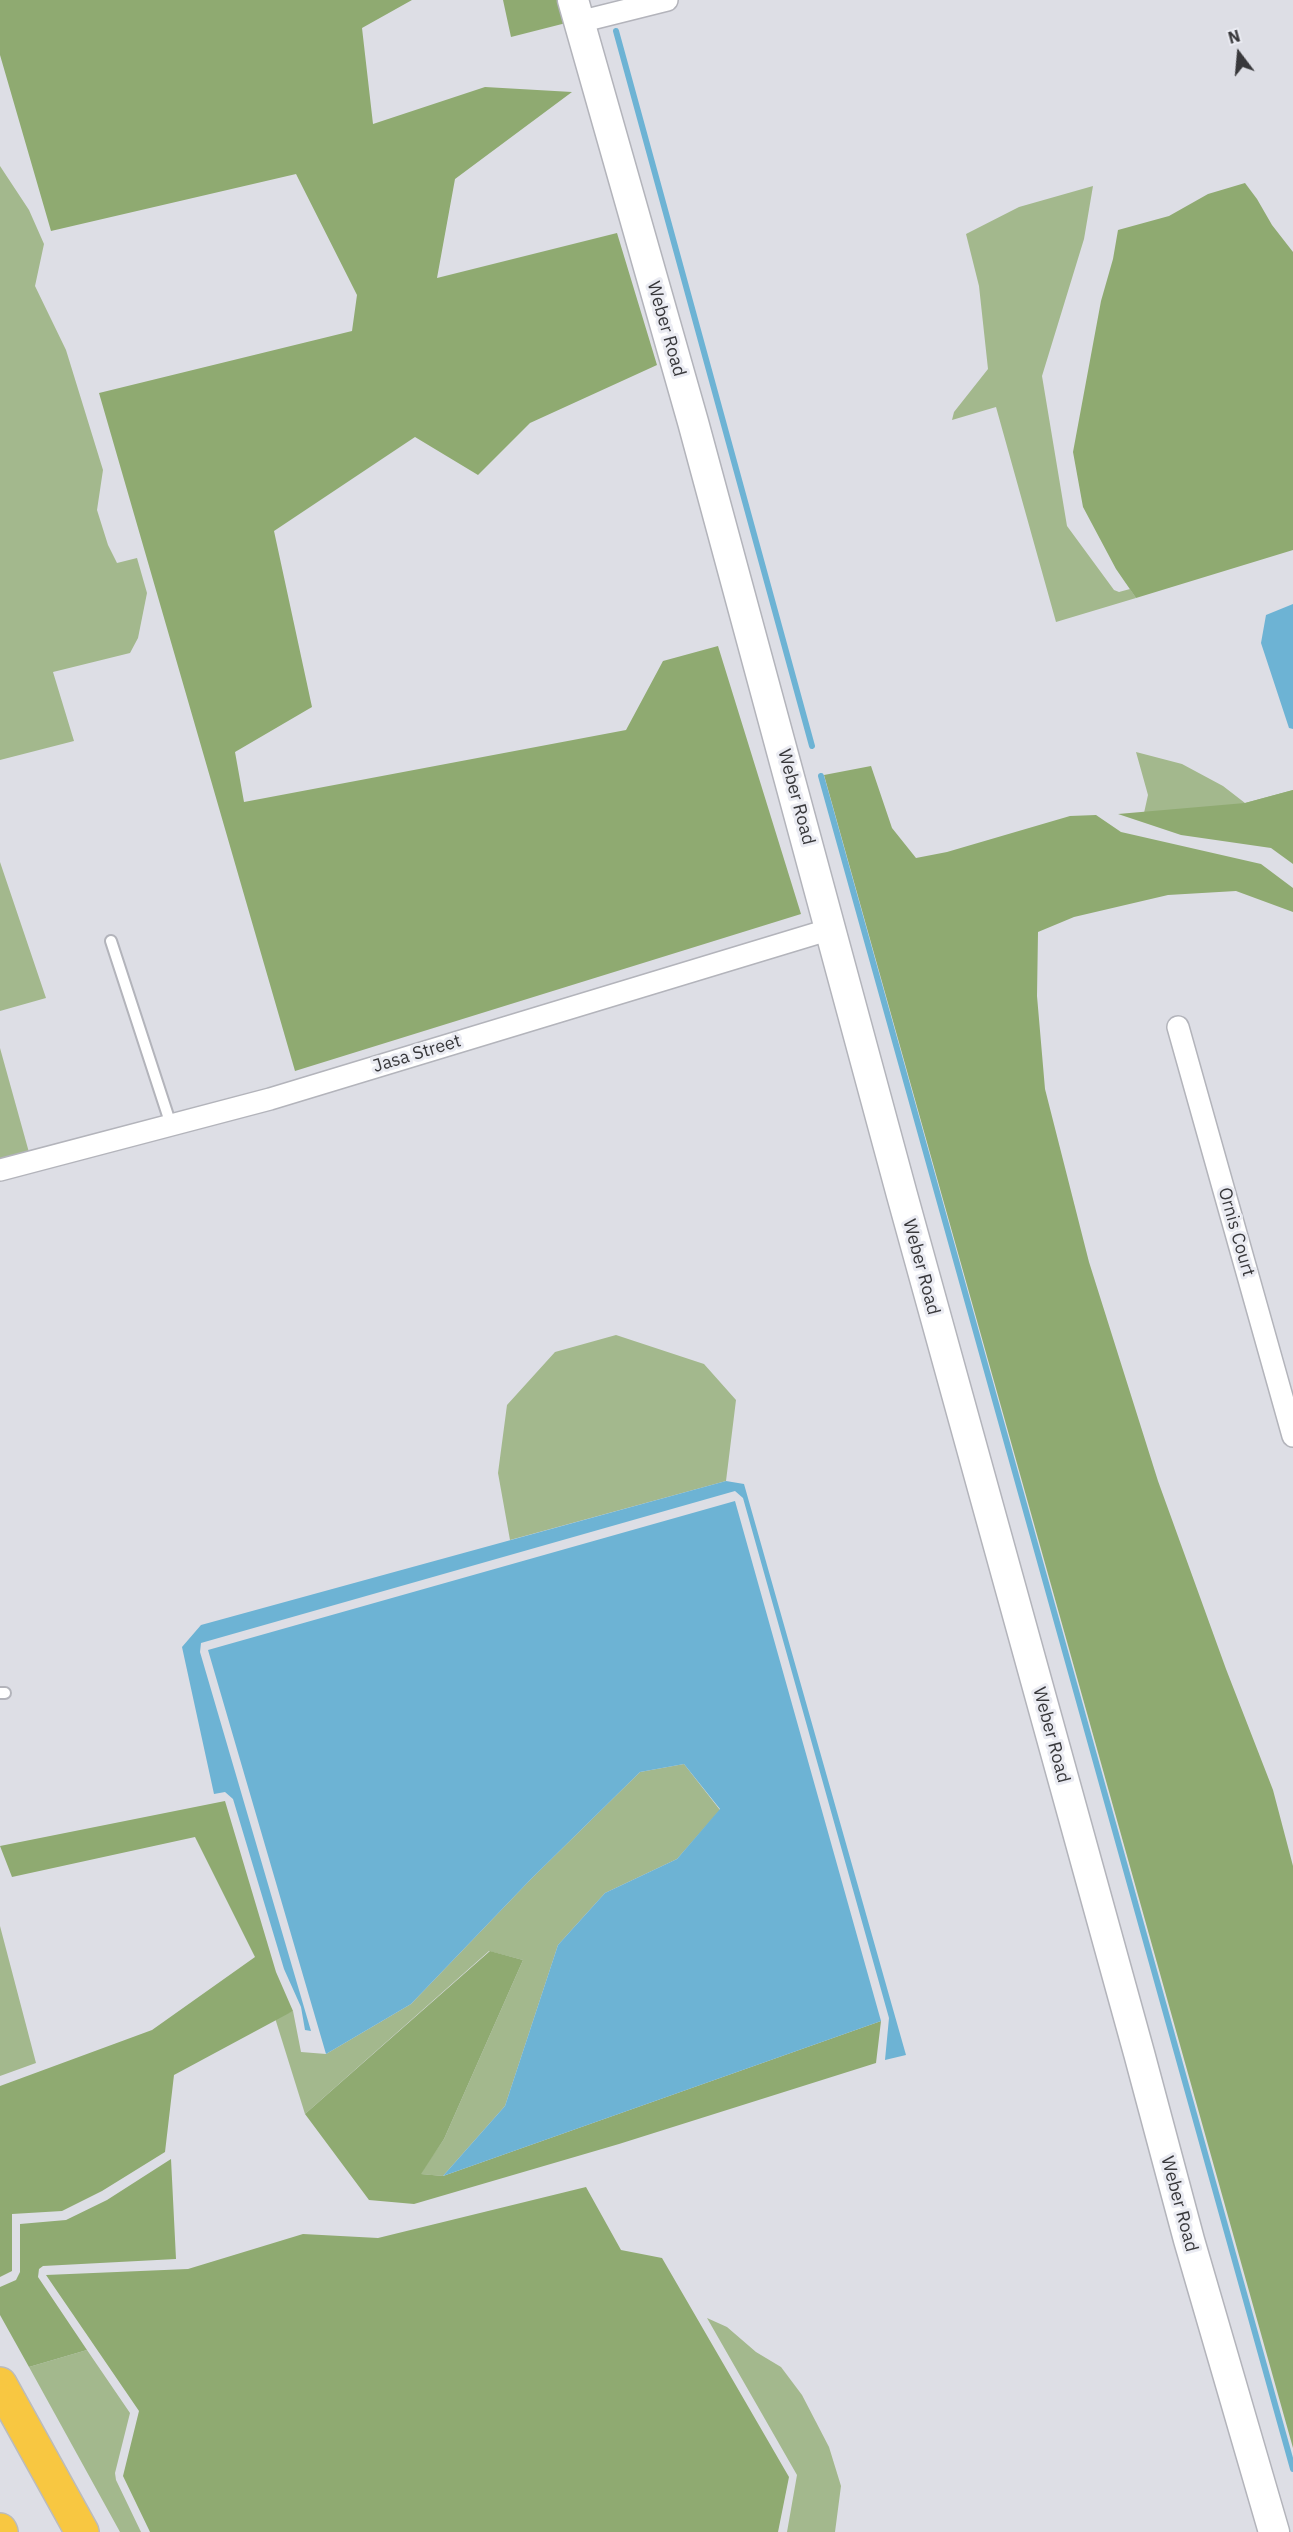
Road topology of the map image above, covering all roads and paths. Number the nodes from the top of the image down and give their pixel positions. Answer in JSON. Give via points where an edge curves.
{"nodes":[{"id":1,"x":667,"y":0,"type":"edge"},
{"id":2,"x":576,"y":11,"type":"edge"},
{"id":3,"x":831,"y":929,"type":"junction"},
{"id":4,"x":111,"y":941,"type":"dead end"},
{"id":5,"x":1178,"y":1027,"type":"dead end"},
{"id":6,"x":171,"y":1125,"type":"junction"},
{"id":7,"x":0,"y":1170,"type":"edge"},
{"id":8,"x":1293,"y":1436,"type":"edge"},
{"id":9,"x":0,"y":2384,"type":"edge"},
{"id":10,"x":82,"y":2532,"type":"edge"},
{"id":11,"x":1274,"y":2532,"type":"edge"}],
"edges":[{"from":1,"to":2,"type":"street"},
{"from":2,"to":3,"type":"street","name":"Weber Road"},
{"from":3,"to":6,"type":"street","name":"Jasa Street","via":[[270,1099]]},
{"from":3,"to":11,"type":"street","name":"Weber Road","via":[[1189,2240]]},
{"from":4,"to":6,"type":"lane"},
{"from":5,"to":8,"type":"street","name":"Ornis Court"},
{"from":6,"to":7,"type":"street","name":"Jasa Street"},
{"from":9,"to":10,"type":"highway"}]}
